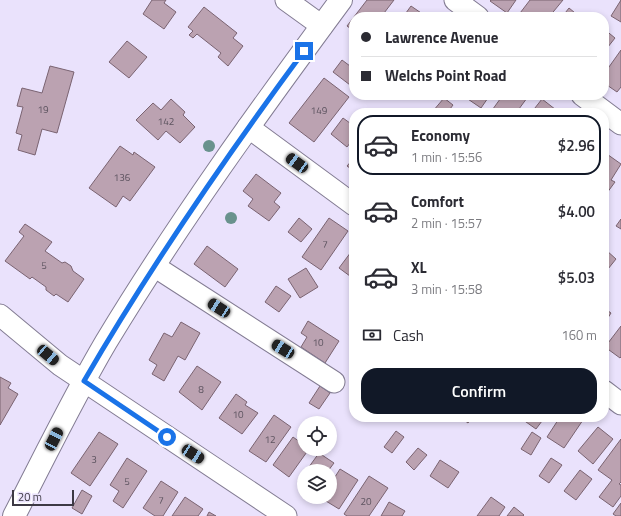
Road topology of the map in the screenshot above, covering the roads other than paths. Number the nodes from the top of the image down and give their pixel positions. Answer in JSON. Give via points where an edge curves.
{"nodes":[{"id":1,"x":286,"y":0,"type":"edge"},
{"id":2,"x":341,"y":0,"type":"edge"},
{"id":3,"x":455,"y":0,"type":"edge"},
{"id":4,"x":471,"y":12,"type":"edge"},
{"id":5,"x":322,"y":26,"type":"junction"},
{"id":6,"x":589,"y":100,"type":"edge"},
{"id":7,"x":599,"y":108,"type":"edge"},
{"id":8,"x":609,"y":115,"type":"edge"},
{"id":9,"x":621,"y":124,"type":"edge"},
{"id":10,"x":248,"y":127,"type":"junction"},
{"id":11,"x":349,"y":201,"type":"edge"},
{"id":12,"x":154,"y":266,"type":"junction"},
{"id":13,"x":0,"y":315,"type":"edge"},
{"id":14,"x":84,"y":381,"type":"junction"},
{"id":15,"x":334,"y":382,"type":"dead end"},
{"id":16,"x":609,"y":396,"type":"edge"},
{"id":17,"x":621,"y":404,"type":"edge"},
{"id":18,"x":14,"y":516,"type":"edge"},
{"id":19,"x":286,"y":516,"type":"edge"}],
"edges":[{"from":1,"to":5,"type":"street"},
{"from":2,"to":5,"type":"main road"},
{"from":3,"to":4,"type":"street"},
{"from":5,"to":10,"type":"main road"},
{"from":6,"to":7,"type":"street"},
{"from":8,"to":9,"type":"street"},
{"from":10,"to":11,"type":"street"},
{"from":10,"to":12,"type":"main road"},
{"from":12,"to":14,"type":"main road"},
{"from":12,"to":15,"type":"street"},
{"from":13,"to":14,"type":"street","via":[[60,365]]},
{"from":14,"to":18,"type":"main road"},
{"from":14,"to":19,"type":"street"},
{"from":16,"to":17,"type":"street"}]}
